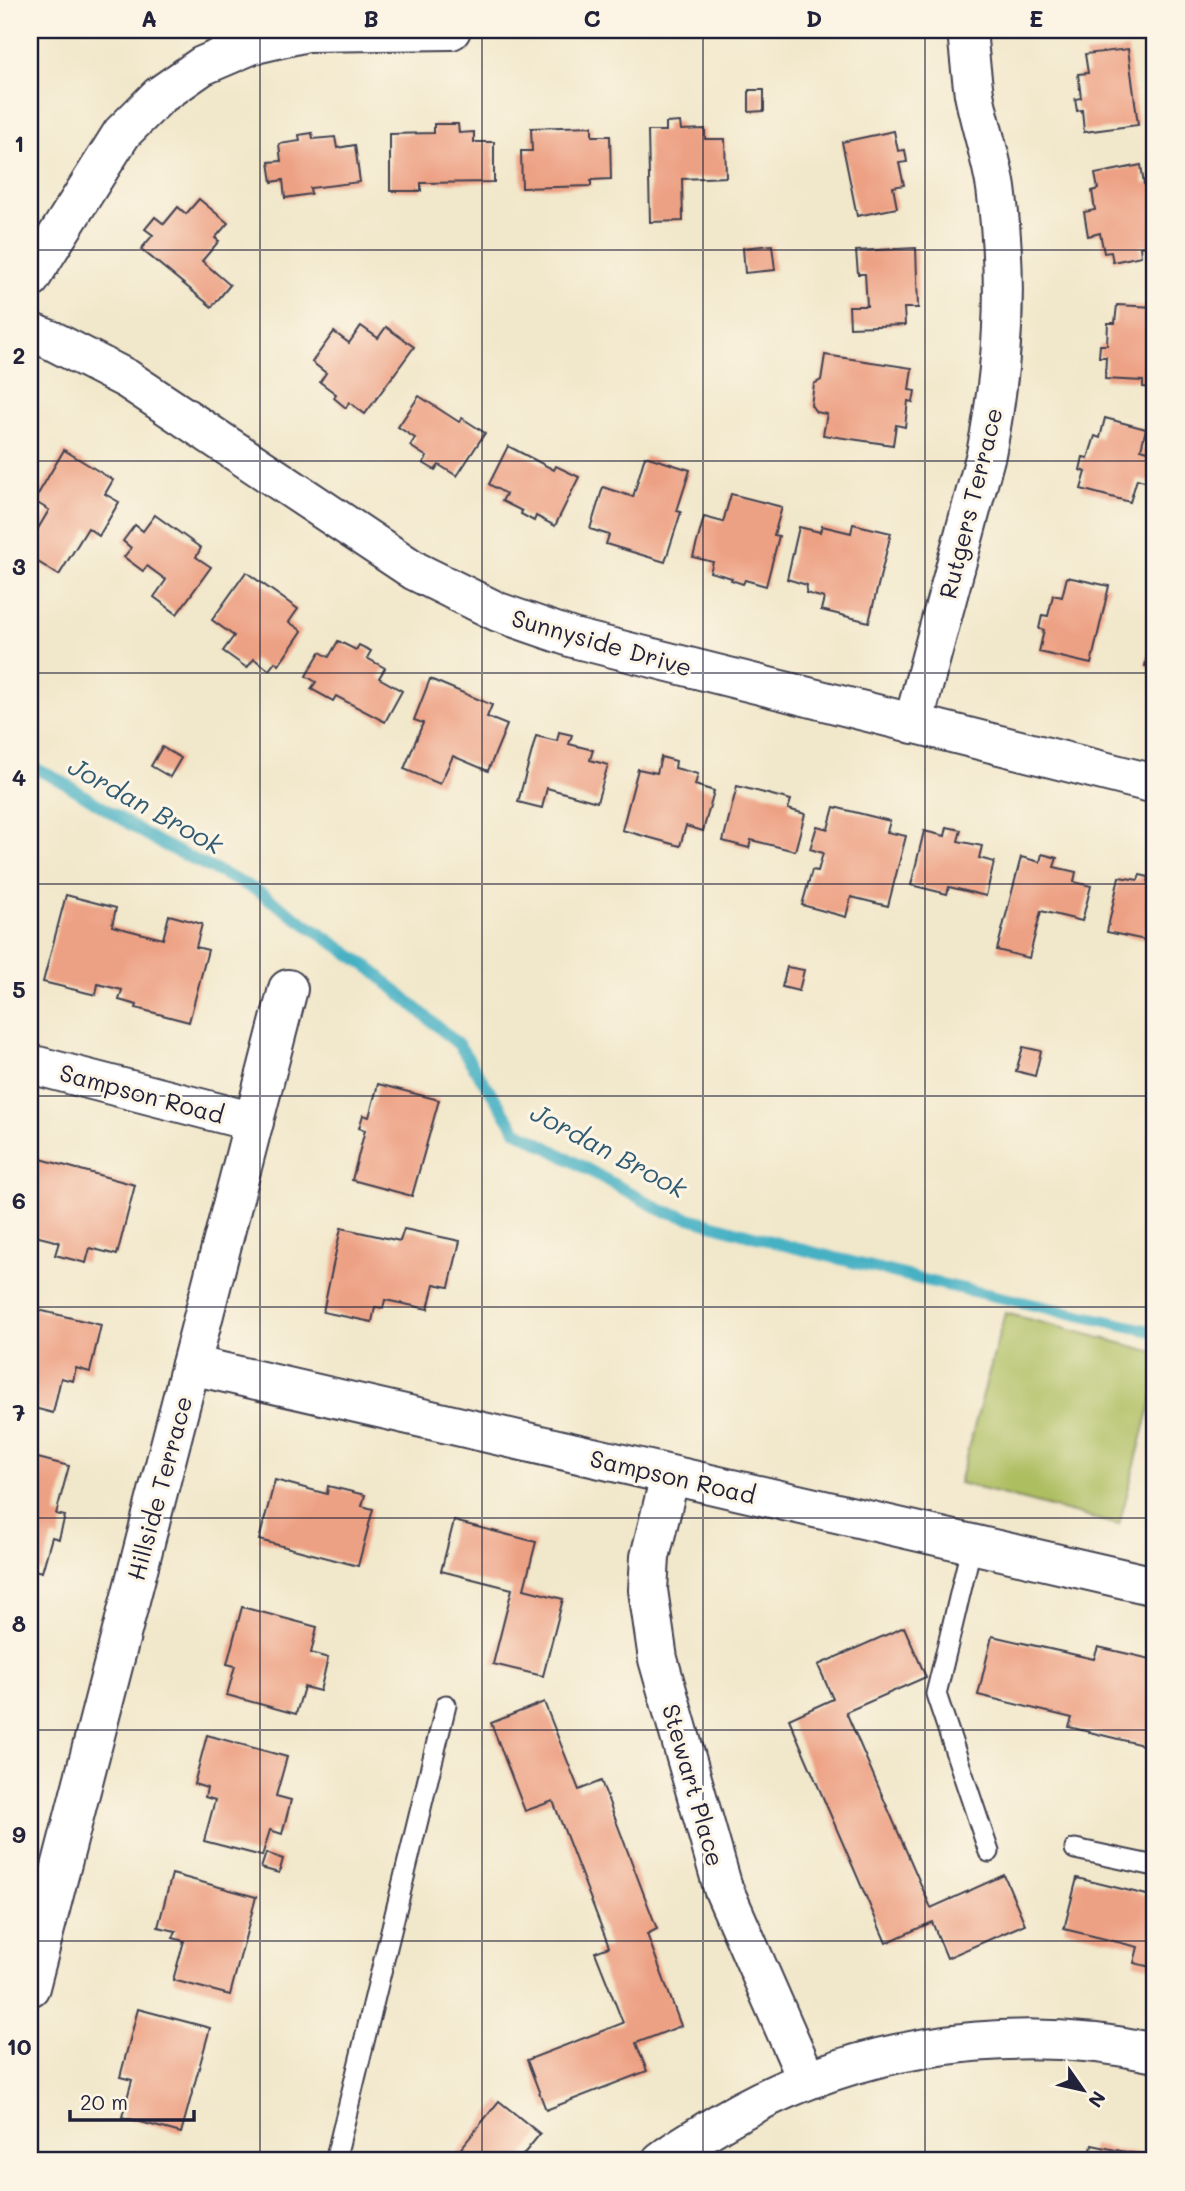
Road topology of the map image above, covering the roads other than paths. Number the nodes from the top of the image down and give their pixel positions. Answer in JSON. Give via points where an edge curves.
{"nodes":[{"id":1,"x":451,"y":30,"type":"edge"},
{"id":2,"x":967,"y":30,"type":"edge"},
{"id":3,"x":30,"y":279,"type":"edge"},
{"id":4,"x":30,"y":332,"type":"edge"},
{"id":5,"x":913,"y":724,"type":"junction"},
{"id":6,"x":1155,"y":784,"type":"edge"},
{"id":7,"x":288,"y":989,"type":"dead end"},
{"id":8,"x":30,"y":1064,"type":"edge"},
{"id":9,"x":254,"y":1122,"type":"junction"},
{"id":10,"x":191,"y":1365,"type":"junction"},
{"id":11,"x":670,"y":1476,"type":"junction"},
{"id":12,"x":972,"y":1544,"type":"junction"},
{"id":13,"x":1155,"y":1586,"type":"edge"},
{"id":14,"x":446,"y":1704,"type":"dead end"},
{"id":15,"x":1074,"y":1849,"type":"dead end"},
{"id":16,"x":989,"y":1852,"type":"dead end"},
{"id":17,"x":1155,"y":1866,"type":"edge"},
{"id":18,"x":30,"y":1987,"type":"edge"},
{"id":19,"x":1155,"y":2053,"type":"edge"},
{"id":20,"x":807,"y":2080,"type":"junction"},
{"id":21,"x":335,"y":2161,"type":"edge"},
{"id":22,"x":661,"y":2161,"type":"edge"}],
"edges":[{"from":1,"to":3,"type":"street","via":[[307,32],[250,45],[202,66],[159,96],[122,133]]},
{"from":2,"to":5,"type":"street","name":"Rutgers Terrace","via":[[974,93],[995,186],[1003,272],[1002,345],[986,454]]},
{"from":4,"to":5,"type":"street","name":"Sunnyside Drive","via":[[127,379],[415,571],[498,612],[573,638]]},
{"from":5,"to":6,"type":"street","name":"Sunnyside Drive"},
{"from":7,"to":9,"type":"street","name":"Hillside Terrace"},
{"from":8,"to":9,"type":"street","name":"Sampson Road"},
{"from":9,"to":10,"type":"street","name":"Hillside Terrace"},
{"from":10,"to":11,"type":"street","name":"Sampson Road"},
{"from":10,"to":18,"type":"street","name":"Hillside Terrace"},
{"from":11,"to":12,"type":"street","name":"Sampson Road"},
{"from":11,"to":20,"type":"street","name":"Stewart Place","via":[[650,1557],[648,1590],[658,1659],[723,1888]]},
{"from":12,"to":13,"type":"street","name":"Sampson Road"},
{"from":12,"to":16,"type":"lane","via":[[936,1694]]},
{"from":14,"to":21,"type":"lane"},
{"from":15,"to":17,"type":"lane"},
{"from":19,"to":20,"type":"street","via":[[1120,2045],[1045,2039],[970,2041],[885,2055]]},
{"from":20,"to":22,"type":"street","via":[[735,2113]]}]}
